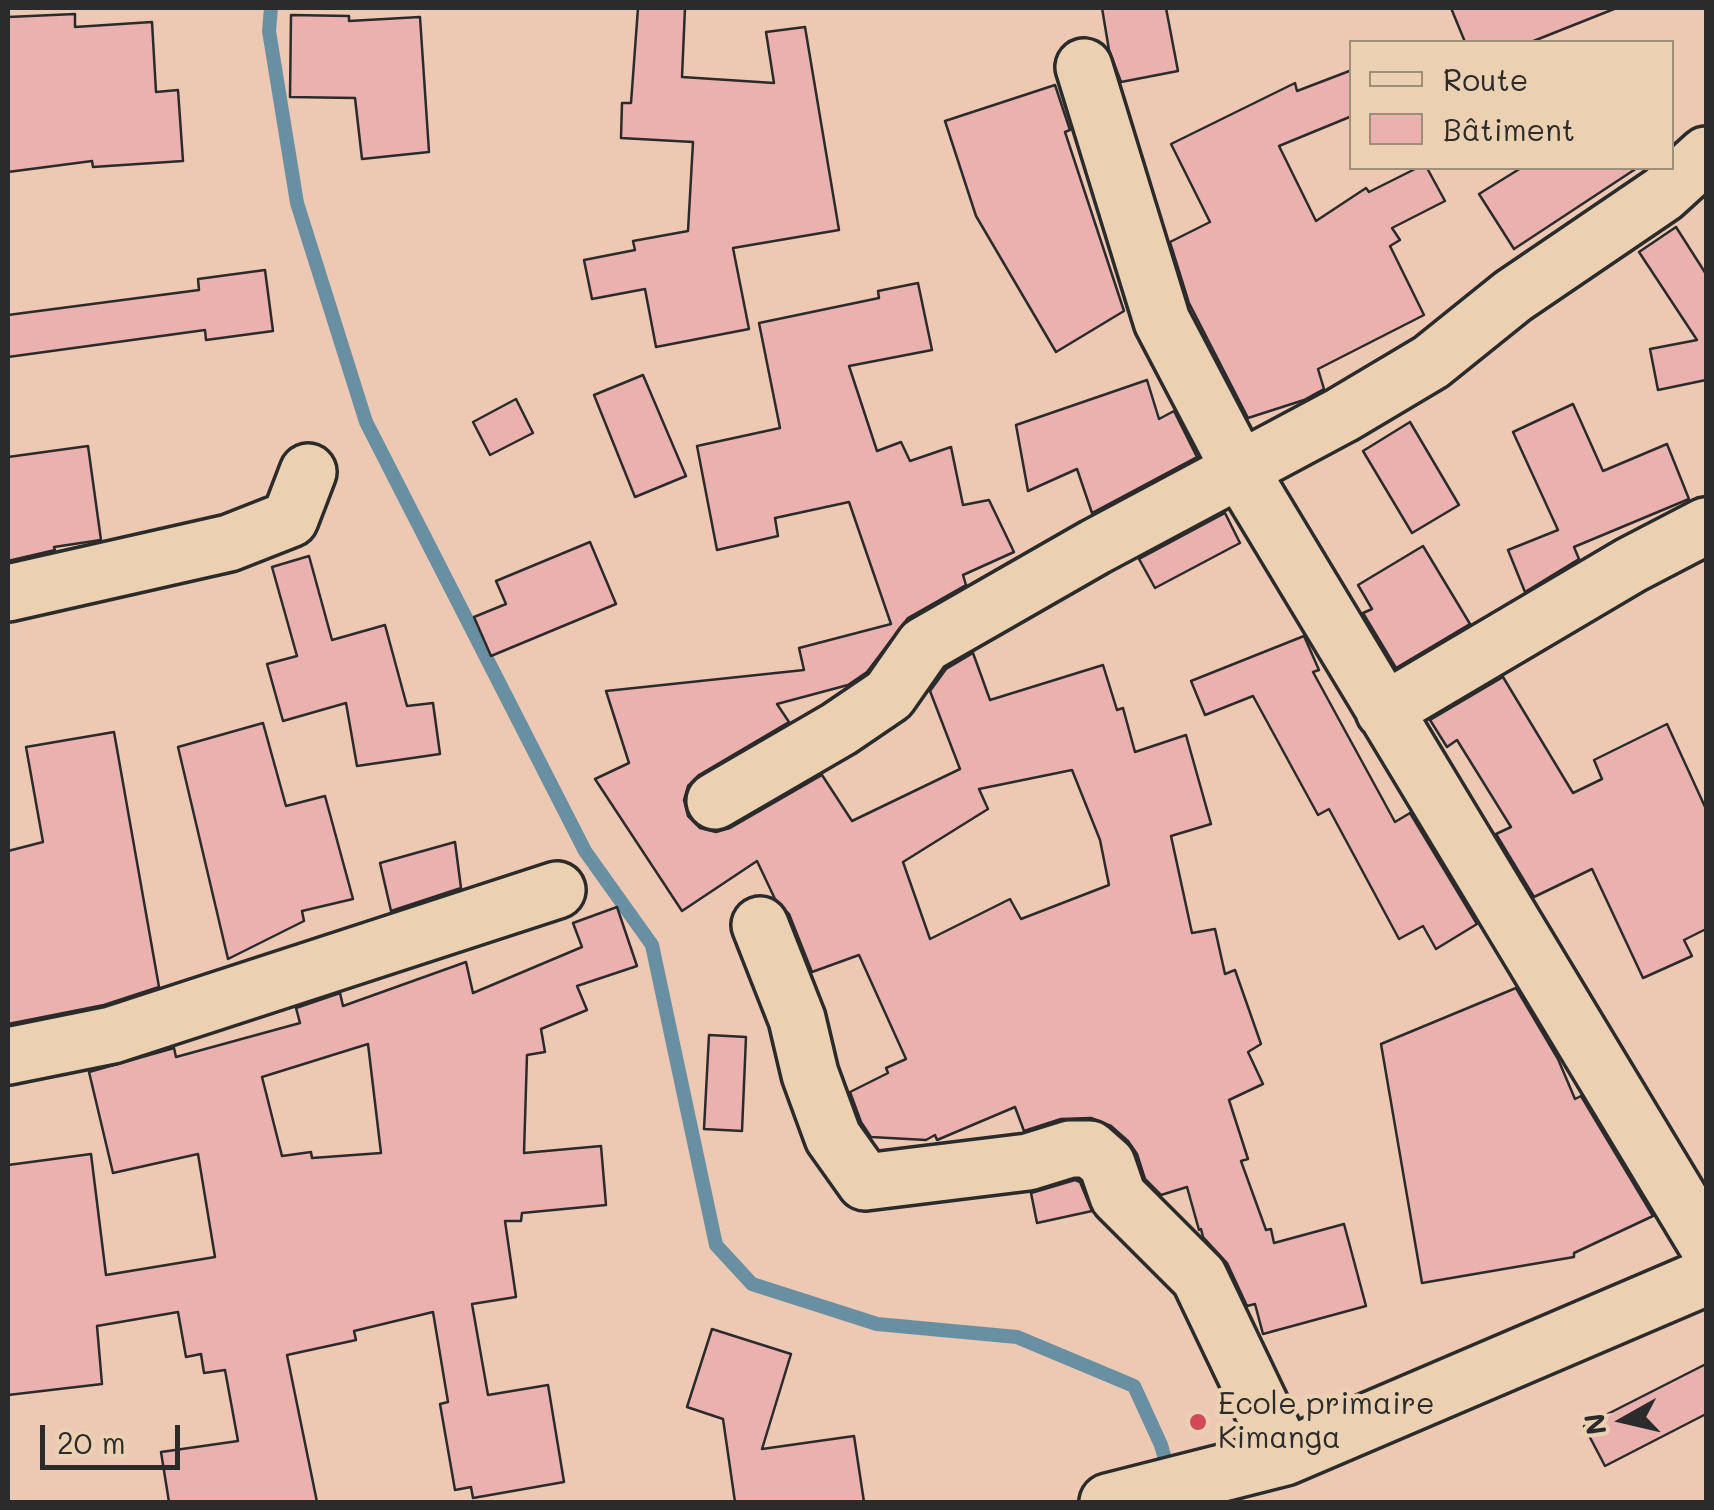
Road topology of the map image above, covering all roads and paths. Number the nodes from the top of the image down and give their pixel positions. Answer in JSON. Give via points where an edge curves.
{"nodes":[{"id":1,"x":1084,"y":67,"type":"dead end"},
{"id":2,"x":1706,"y":154,"type":"edge"},
{"id":3,"x":1240,"y":470,"type":"junction"},
{"id":4,"x":308,"y":472,"type":"dead end"},
{"id":5,"x":1706,"y":526,"type":"edge"},
{"id":6,"x":8,"y":593,"type":"edge"},
{"id":7,"x":1384,"y":711,"type":"junction"},
{"id":8,"x":715,"y":800,"type":"dead end"},
{"id":9,"x":557,"y":890,"type":"dead end"},
{"id":10,"x":760,"y":925,"type":"dead end"},
{"id":11,"x":8,"y":1056,"type":"edge"},
{"id":12,"x":1706,"y":1243,"type":"edge"},
{"id":13,"x":1706,"y":1277,"type":"edge"},
{"id":14,"x":1286,"y":1456,"type":"junction"},
{"id":15,"x":1116,"y":1501,"type":"edge"}],
"edges":[{"from":1,"to":3,"type":"street","via":[[1162,321]]},
{"from":2,"to":3,"type":"street","via":[[1663,194],[1529,285],[1432,362]]},
{"from":3,"to":7,"type":"street"},
{"from":3,"to":8,"type":"street","via":[[924,644],[888,695]]},
{"from":4,"to":6,"type":"street","via":[[290,519],[230,543]]},
{"from":5,"to":7,"type":"street"},
{"from":7,"to":12,"type":"street"},
{"from":9,"to":11,"type":"street","via":[[112,1035]]},
{"from":10,"to":14,"type":"street","via":[[832,1137],[866,1182],[1090,1149],[1107,1164],[1118,1196],[1199,1277]]},
{"from":13,"to":14,"type":"street"},
{"from":14,"to":15,"type":"street"}]}
